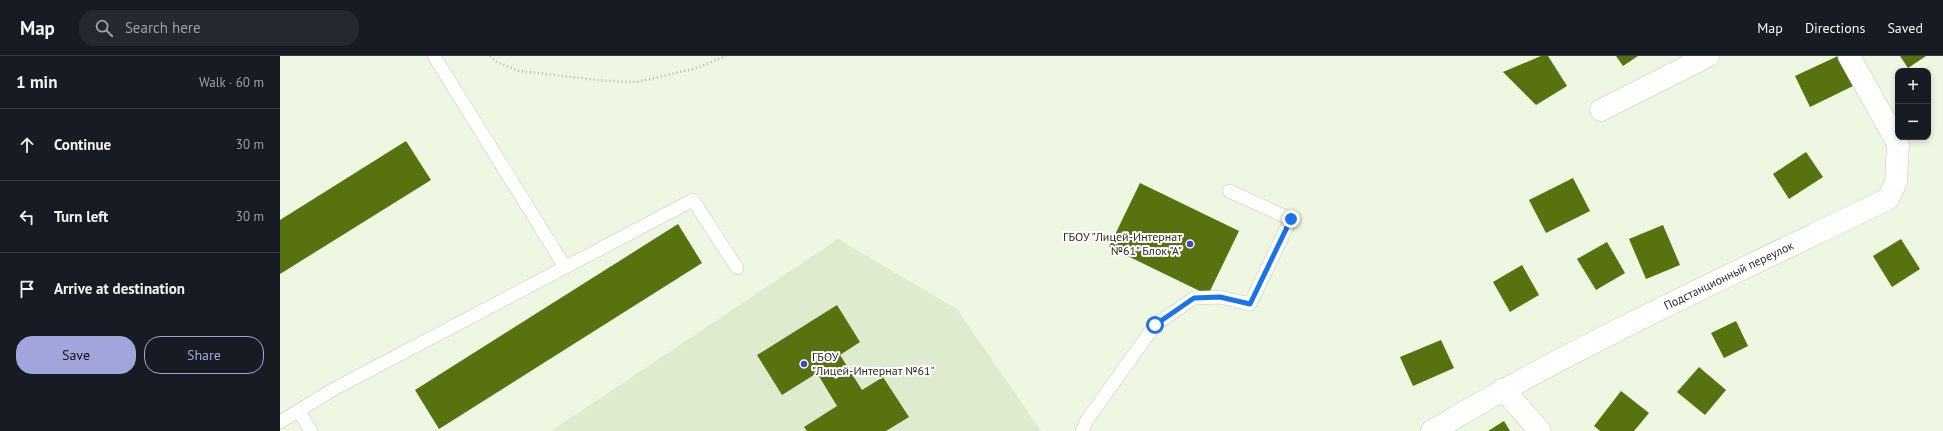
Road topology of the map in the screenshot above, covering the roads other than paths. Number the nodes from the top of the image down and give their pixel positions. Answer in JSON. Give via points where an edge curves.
{"nodes":[{"id":1,"x":434,"y":56,"type":"edge"},
{"id":2,"x":1708,"y":56,"type":"edge"},
{"id":3,"x":1849,"y":56,"type":"edge"},
{"id":4,"x":1601,"y":110,"type":"dead end"},
{"id":5,"x":1229,"y":191,"type":"dead end"},
{"id":6,"x":565,"y":267,"type":"junction"},
{"id":7,"x":737,"y":268,"type":"dead end"},
{"id":8,"x":1502,"y":389,"type":"junction"},
{"id":9,"x":298,"y":411,"type":"junction"},
{"id":10,"x":280,"y":422,"type":"edge"},
{"id":11,"x":311,"y":431,"type":"edge"},
{"id":12,"x":1082,"y":431,"type":"edge"},
{"id":13,"x":1432,"y":431,"type":"edge"},
{"id":14,"x":1540,"y":431,"type":"edge"}],
"edges":[{"from":1,"to":6,"type":"lane"},
{"from":2,"to":4,"type":"street"},
{"from":3,"to":8,"type":"street","name":"Подстанционный переулок","via":[[1898,144],[1896,182],[1888,199]]},
{"from":5,"to":12,"type":"lane","via":[[1291,219],[1250,304],[1220,297],[1194,298],[1155,325],[1087,420]]},
{"from":6,"to":7,"type":"lane","via":[[693,200]]},
{"from":6,"to":9,"type":"lane","via":[[334,389]]},
{"from":8,"to":13,"type":"street","name":"Подстанционный переулок"},
{"from":8,"to":14,"type":"street"},
{"from":9,"to":10,"type":"lane"},
{"from":9,"to":11,"type":"lane"}]}
